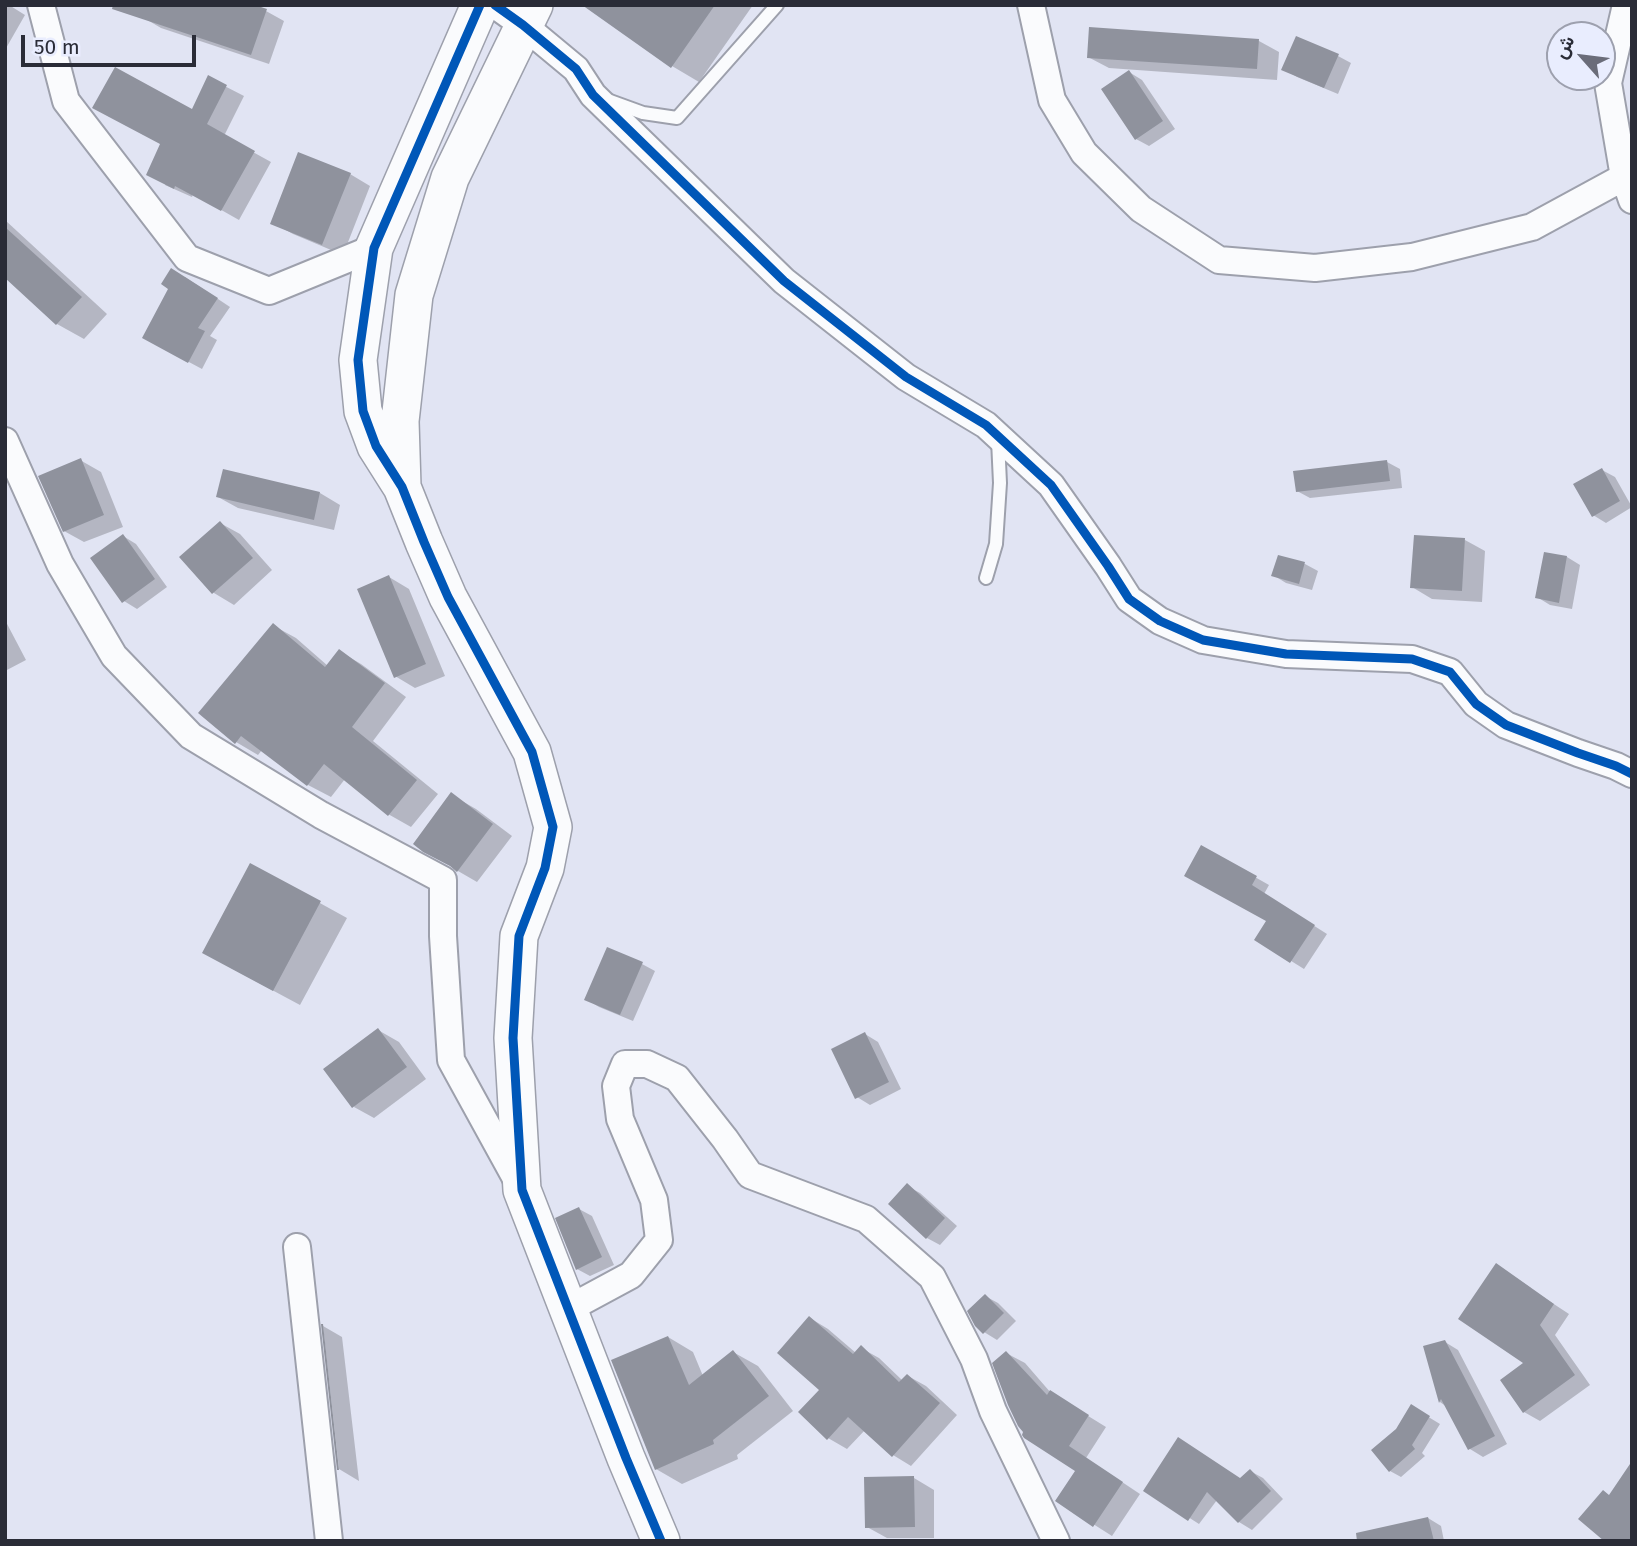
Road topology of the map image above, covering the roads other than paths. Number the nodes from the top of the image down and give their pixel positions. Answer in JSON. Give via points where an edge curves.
{"nodes":[{"id":1,"x":41,"y":5,"type":"edge"},
{"id":2,"x":480,"y":5,"type":"edge"},
{"id":3,"x":777,"y":5,"type":"edge"},
{"id":4,"x":1031,"y":5,"type":"edge"},
{"id":5,"x":1626,"y":5,"type":"edge"},
{"id":6,"x":517,"y":12,"type":"edge"},
{"id":7,"x":593,"y":95,"type":"junction"},
{"id":8,"x":1629,"y":183,"type":"edge"},
{"id":9,"x":374,"y":248,"type":"junction"},
{"id":10,"x":997,"y":436,"type":"junction"},
{"id":11,"x":5,"y":441,"type":"edge"},
{"id":12,"x":402,"y":487,"type":"junction"},
{"id":13,"x":986,"y":578,"type":"dead end"},
{"id":14,"x":1632,"y":774,"type":"edge"},
{"id":15,"x":522,"y":1190,"type":"junction"},
{"id":16,"x":297,"y":1247,"type":"dead end"},
{"id":17,"x":568,"y":1309,"type":"junction"},
{"id":18,"x":329,"y":1541,"type":"edge"},
{"id":19,"x":661,"y":1541,"type":"edge"},
{"id":20,"x":1056,"y":1541,"type":"edge"}],
"edges":[{"from":1,"to":9,"type":"street","via":[[66,101],[187,258],[270,291]]},
{"from":2,"to":9,"type":"street"},
{"from":3,"to":7,"type":"lane","via":[[677,118],[643,113]]},
{"from":4,"to":8,"type":"street","via":[[1052,100],[1084,153],[1141,209],[1219,260],[1315,268],[1412,257],[1532,227]]},
{"from":5,"to":8,"type":"street","via":[[1608,83]]},
{"from":6,"to":7,"type":"street","via":[[576,69]]},
{"from":6,"to":12,"type":"street","via":[[450,178],[414,295],[400,421]]},
{"from":7,"to":10,"type":"street","via":[[784,281],[906,377]]},
{"from":9,"to":12,"type":"street","via":[[358,360],[363,411],[376,446]]},
{"from":10,"to":13,"type":"lane","via":[[996,544]]},
{"from":10,"to":14,"type":"street","via":[[1051,485],[1129,599],[1160,621],[1203,640],[1286,654],[1412,659],[1450,672],[1476,704],[1506,725]]},
{"from":11,"to":15,"type":"street","via":[[60,564],[114,656],[191,736],[321,815],[443,880],[451,1060]]},
{"from":12,"to":15,"type":"street","via":[[448,597],[531,752],[553,827],[545,868],[519,936],[513,1038]]},
{"from":15,"to":17,"type":"street"},
{"from":16,"to":18,"type":"street"},
{"from":17,"to":19,"type":"street"},
{"from":17,"to":20,"type":"street","via":[[631,1275],[659,1240],[654,1200],[620,1119],[616,1086],[625,1063],[647,1064],[677,1078],[750,1175],[866,1219],[932,1277]]}]}
